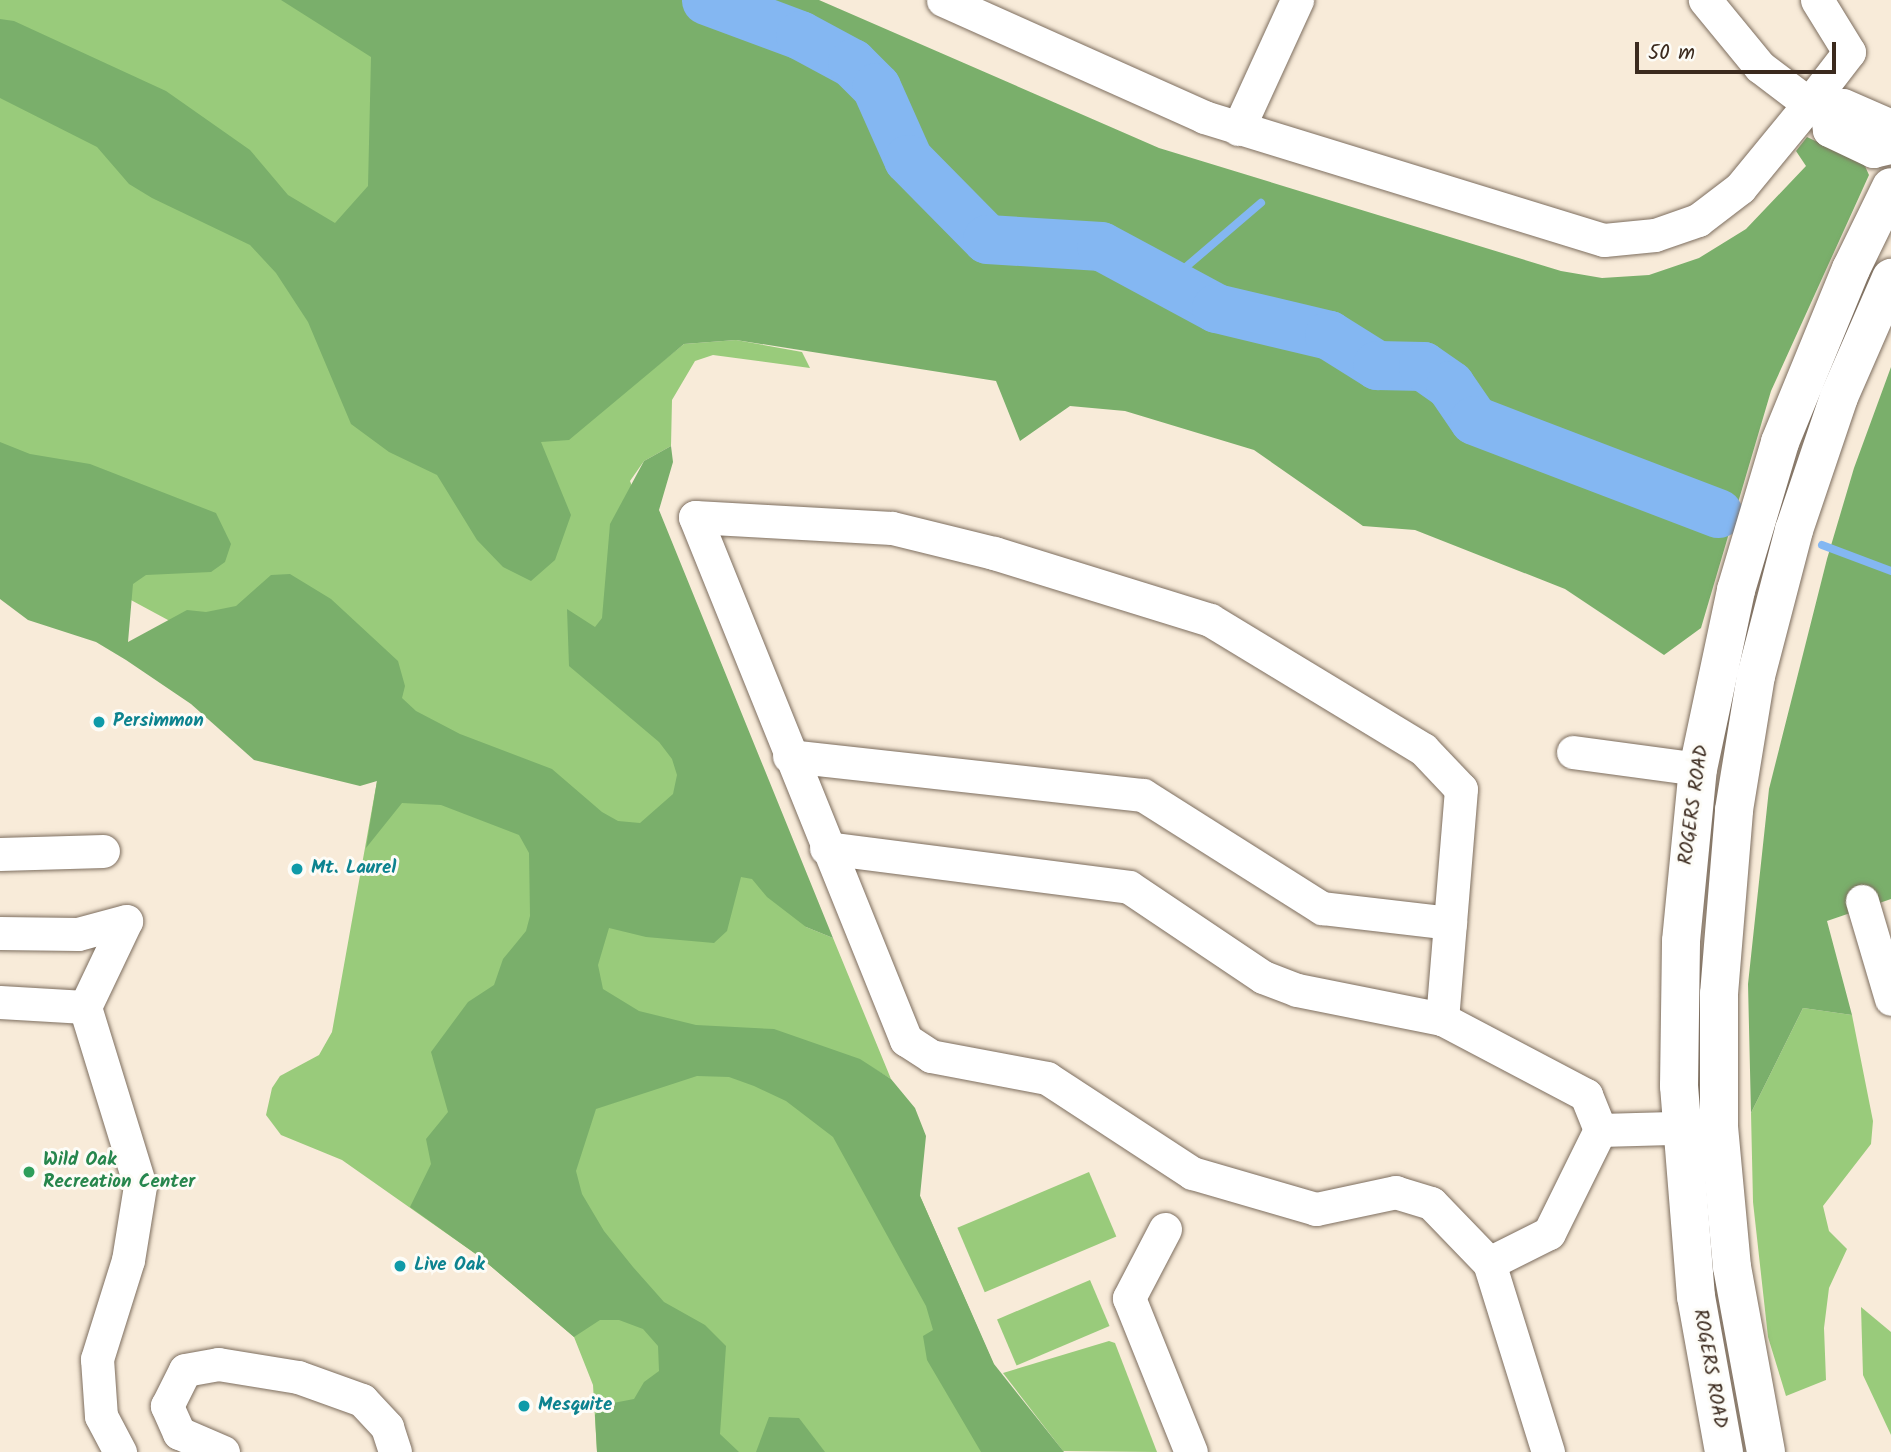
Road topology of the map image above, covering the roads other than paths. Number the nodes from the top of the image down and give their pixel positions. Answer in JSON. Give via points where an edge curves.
{"nodes":[{"id":1,"x":943,"y":0,"type":"edge"},
{"id":2,"x":1297,"y":0,"type":"edge"},
{"id":3,"x":1704,"y":0,"type":"edge"},
{"id":4,"x":1817,"y":0,"type":"edge"},
{"id":5,"x":1818,"y":109,"type":"junction"},
{"id":6,"x":1238,"y":129,"type":"junction"},
{"id":7,"x":1891,"y":131,"type":"edge"},
{"id":8,"x":1891,"y":147,"type":"edge"},
{"id":9,"x":1891,"y":187,"type":"edge"},
{"id":10,"x":1891,"y":278,"type":"edge"},
{"id":11,"x":1573,"y":752,"type":"dead end"},
{"id":12,"x":789,"y":756,"type":"junction"},
{"id":13,"x":1698,"y":769,"type":"junction"},
{"id":14,"x":826,"y":848,"type":"junction"},
{"id":15,"x":103,"y":850,"type":"dead end"},
{"id":16,"x":0,"y":854,"type":"edge"},
{"id":17,"x":1862,"y":901,"type":"dead end"},
{"id":18,"x":1450,"y":923,"type":"junction"},
{"id":19,"x":0,"y":933,"type":"edge"},
{"id":20,"x":1891,"y":999,"type":"edge"},
{"id":21,"x":0,"y":1002,"type":"edge"},
{"id":22,"x":85,"y":1007,"type":"junction"},
{"id":23,"x":1442,"y":1019,"type":"junction"},
{"id":24,"x":1719,"y":1126,"type":"junction"},
{"id":25,"x":1681,"y":1127,"type":"junction"},
{"id":26,"x":1615,"y":1129,"type":"junction"},
{"id":27,"x":1166,"y":1229,"type":"dead end"},
{"id":28,"x":1489,"y":1263,"type":"junction"},
{"id":29,"x":120,"y":1452,"type":"edge"},
{"id":30,"x":223,"y":1452,"type":"edge"},
{"id":31,"x":395,"y":1452,"type":"edge"},
{"id":32,"x":1191,"y":1452,"type":"edge"},
{"id":33,"x":1549,"y":1452,"type":"edge"},
{"id":34,"x":1724,"y":1452,"type":"edge"},
{"id":35,"x":1766,"y":1452,"type":"edge"}],
"edges":[{"from":1,"to":6,"type":"lane"},
{"from":2,"to":6,"type":"lane"},
{"from":3,"to":5,"type":"lane","via":[[1760,67]]},
{"from":4,"to":5,"type":"lane","via":[[1849,52]]},
{"from":5,"to":6,"type":"lane","via":[[1740,188],[1699,220],[1656,235],[1604,240]]},
{"from":5,"to":7,"type":"lane","via":[[1843,105],[1887,124]]},
{"from":5,"to":8,"type":"lane","via":[[1829,130],[1873,151]]},
{"from":9,"to":13,"type":"main road","name":"ROGERS ROAD","via":[[1847,279],[1780,442],[1736,590]]},
{"from":10,"to":24,"type":"main road","name":"ROGERS ROAD","via":[[1817,458],[1756,676],[1739,769],[1726,893]]},
{"from":11,"to":13,"type":"lane"},
{"from":12,"to":14,"type":"lane"},
{"from":12,"to":18,"type":"lane","via":[[1143,795],[1322,908]]},
{"from":12,"to":18,"type":"lane","via":[[695,517],[892,528],[994,553],[1210,620],[1423,749],[1461,789]]},
{"from":13,"to":25,"type":"main road","name":"ROGERS ROAD","via":[[1679,965]]},
{"from":14,"to":23,"type":"lane","via":[[1129,887],[1263,977],[1297,990]]},
{"from":14,"to":28,"type":"lane","via":[[906,1040],[931,1055],[1047,1078],[1192,1173],[1316,1209],[1396,1192],[1431,1203]]},
{"from":15,"to":16,"type":"lane"},
{"from":17,"to":20,"type":"lane"},
{"from":18,"to":23,"type":"lane"},
{"from":19,"to":22,"type":"lane","via":[[78,934],[126,920]]},
{"from":21,"to":22,"type":"lane"},
{"from":22,"to":29,"type":"lane","via":[[140,1186],[128,1260],[97,1359],[101,1416]]},
{"from":23,"to":26,"type":"lane","via":[[1586,1095]]},
{"from":24,"to":25,"type":"lane"},
{"from":24,"to":35,"type":"main road","name":"ROGERS ROAD","via":[[1732,1267]]},
{"from":25,"to":26,"type":"lane"},
{"from":25,"to":34,"type":"main road","name":"ROGERS ROAD","via":[[1696,1297]]},
{"from":26,"to":28,"type":"lane","via":[[1549,1233]]},
{"from":27,"to":32,"type":"lane","via":[[1129,1298]]},
{"from":28,"to":33,"type":"lane"},
{"from":30,"to":31,"type":"lane","via":[[179,1433],[167,1406],[185,1370],[218,1364],[298,1377],[362,1400],[387,1427]]}]}
